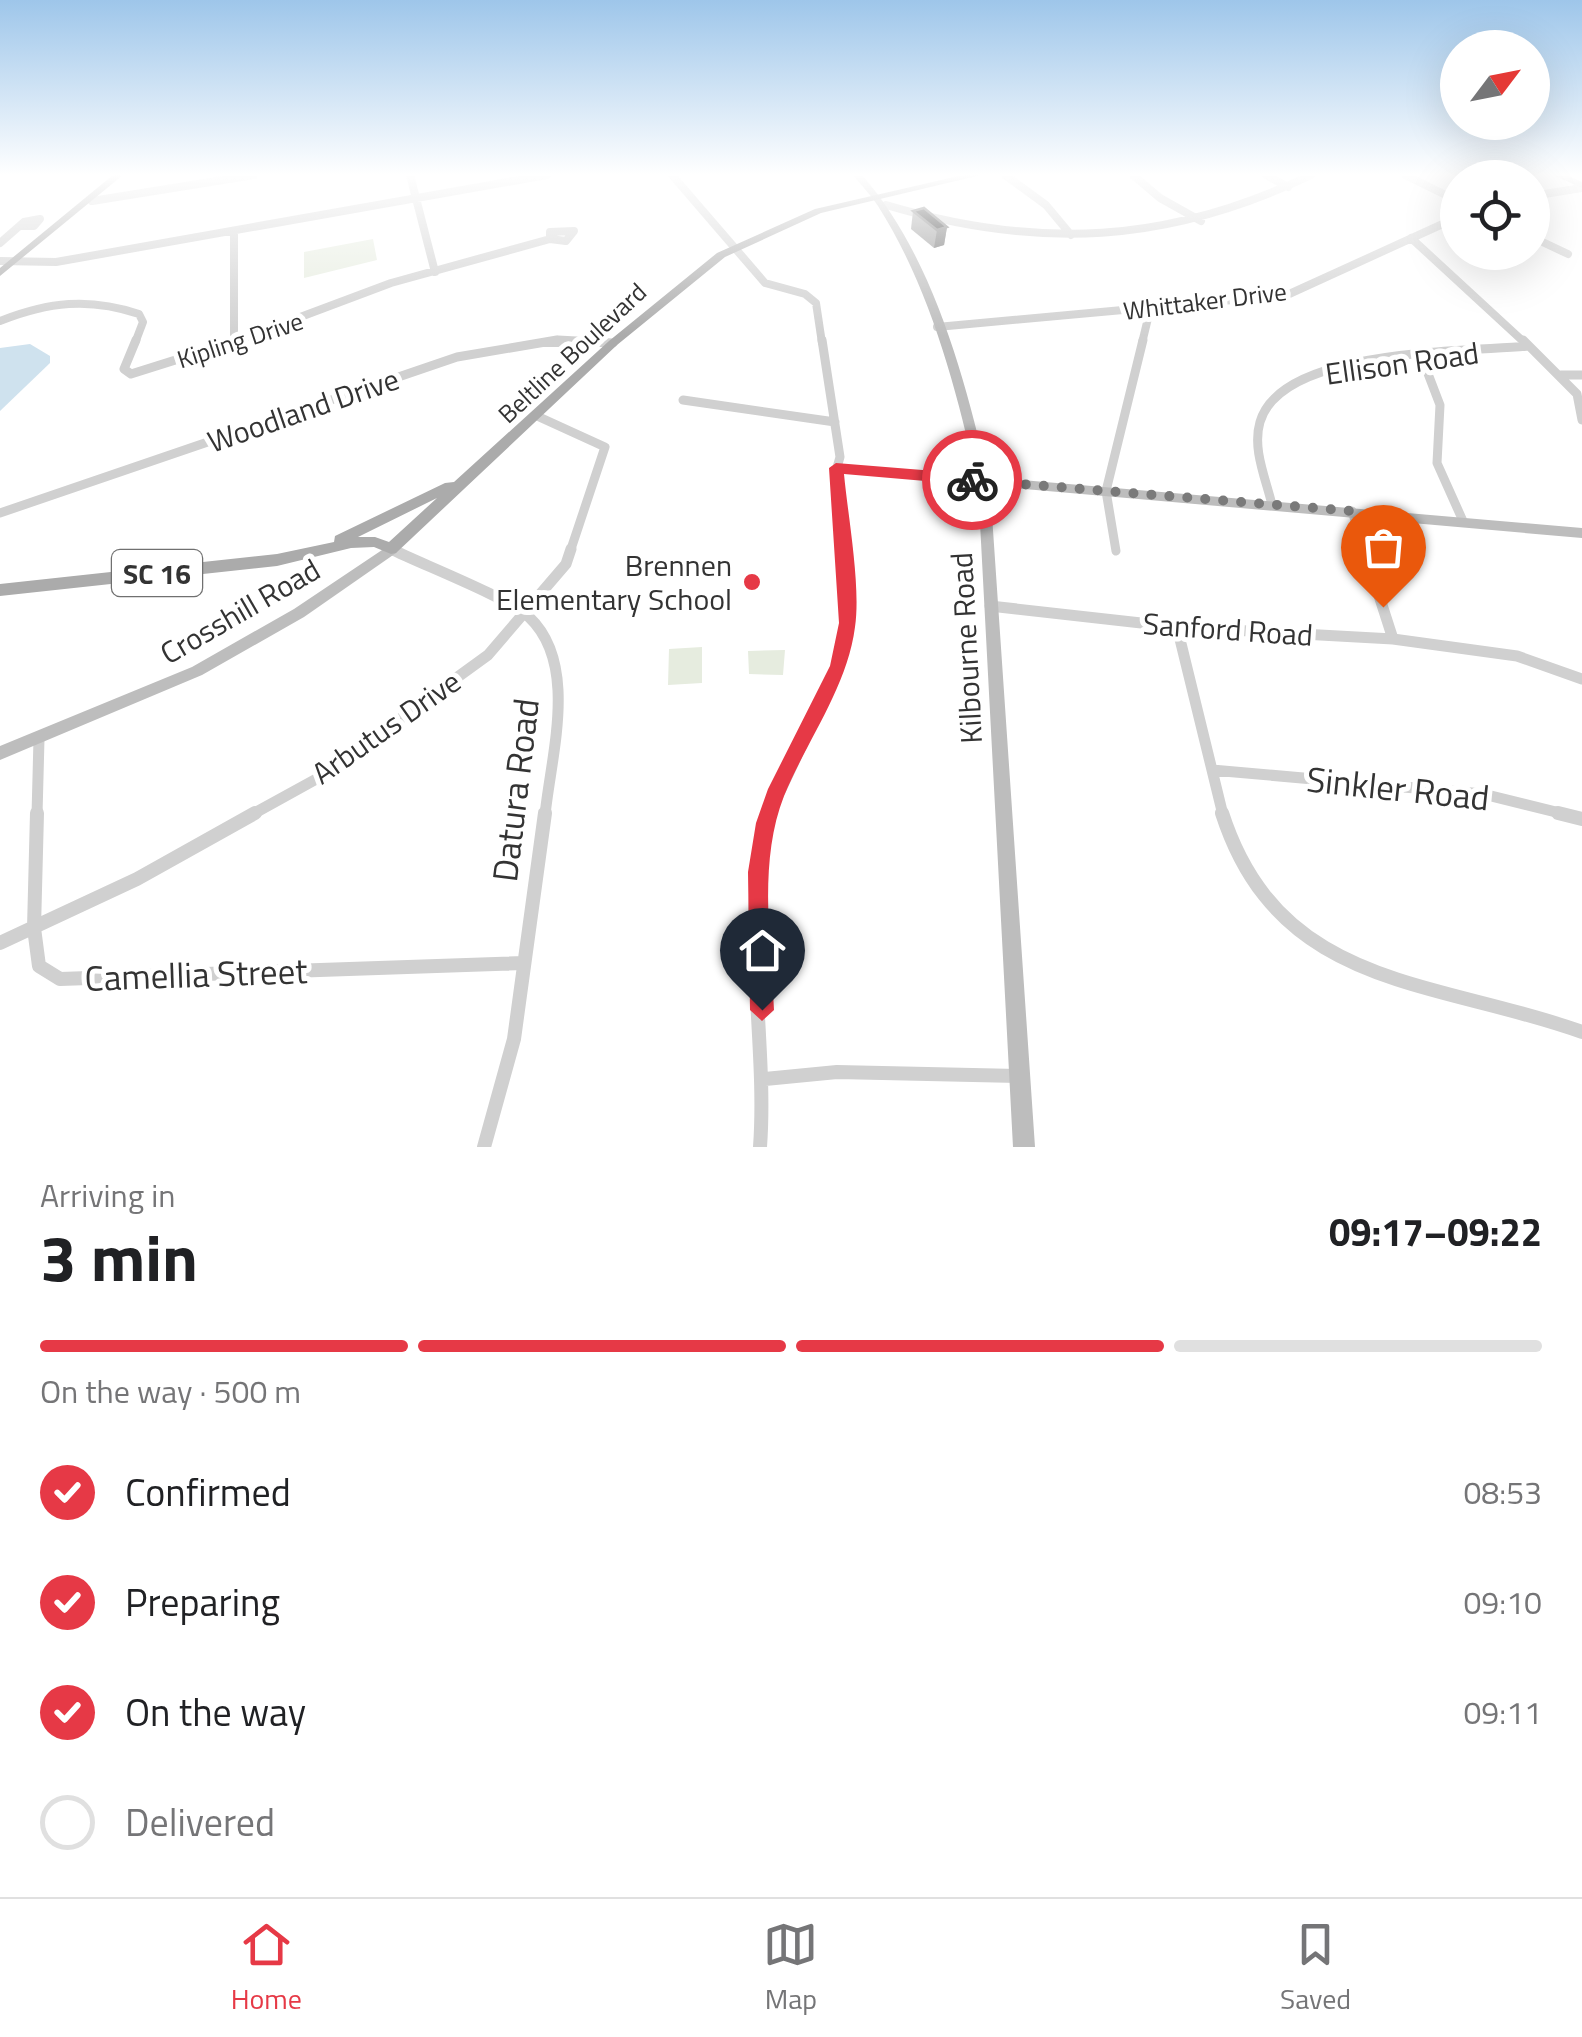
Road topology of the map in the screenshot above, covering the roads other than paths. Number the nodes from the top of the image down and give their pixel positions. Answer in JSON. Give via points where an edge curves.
{"nodes":[{"id":1,"x":58,"y":229,"type":"edge"},
{"id":2,"x":253,"y":229,"type":"edge"},
{"id":3,"x":423,"y":229,"type":"edge"},
{"id":4,"x":718,"y":229,"type":"edge"},
{"id":5,"x":773,"y":229,"type":"edge"},
{"id":6,"x":894,"y":229,"type":"edge"},
{"id":7,"x":964,"y":229,"type":"edge"},
{"id":8,"x":1066,"y":229,"type":"edge"},
{"id":9,"x":1163,"y":229,"type":"edge"},
{"id":10,"x":1431,"y":229,"type":"edge"},
{"id":11,"x":234,"y":232,"type":"junction"},
{"id":12,"x":1071,"y":235,"type":"junction"},
{"id":13,"x":1411,"y":238,"type":"junction"},
{"id":14,"x":550,"y":240,"type":"dead end"},
{"id":15,"x":1550,"y":246,"type":"edge"},
{"id":16,"x":734,"y":247,"type":"junction"},
{"id":17,"x":1568,"y":254,"type":"dead end"},
{"id":18,"x":0,"y":261,"type":"edge"},
{"id":19,"x":17,"y":261,"type":"junction"},
{"id":20,"x":434,"y":272,"type":"junction"},
{"id":21,"x":0,"y":273,"type":"edge"},
{"id":22,"x":1150,"y":310,"type":"junction"},
{"id":23,"x":0,"y":321,"type":"edge"},
{"id":24,"x":937,"y":326,"type":"junction"},
{"id":25,"x":613,"y":343,"type":"junction"},
{"id":26,"x":234,"y":344,"type":"junction"},
{"id":27,"x":1529,"y":346,"type":"junction"},
{"id":28,"x":1422,"y":358,"type":"junction"},
{"id":29,"x":1560,"y":375,"type":"junction"},
{"id":30,"x":1582,"y":375,"type":"edge"},
{"id":31,"x":682,"y":400,"type":"dead end"},
{"id":32,"x":537,"y":416,"type":"junction"},
{"id":33,"x":1582,"y":420,"type":"edge"},
{"id":34,"x":835,"y":422,"type":"junction"},
{"id":35,"x":836,"y":468,"type":"junction"},
{"id":36,"x":479,"y":470,"type":"junction"},
{"id":37,"x":983,"y":480,"type":"junction"},
{"id":38,"x":1106,"y":491,"type":"junction"},
{"id":39,"x":1272,"y":505,"type":"junction"},
{"id":40,"x":1352,"y":511,"type":"junction"},
{"id":41,"x":0,"y":513,"type":"edge"},
{"id":42,"x":1463,"y":521,"type":"junction"},
{"id":43,"x":1582,"y":533,"type":"edge"},
{"id":44,"x":391,"y":549,"type":"junction"},
{"id":45,"x":1116,"y":550,"type":"dead end"},
{"id":46,"x":314,"y":552,"type":"junction"},
{"id":47,"x":0,"y":590,"type":"edge"},
{"id":48,"x":990,"y":606,"type":"junction"},
{"id":49,"x":527,"y":614,"type":"junction"},
{"id":50,"x":1177,"y":627,"type":"junction"},
{"id":51,"x":1394,"y":639,"type":"junction"},
{"id":52,"x":1582,"y":678,"type":"edge"},
{"id":53,"x":38,"y":739,"type":"junction"},
{"id":54,"x":0,"y":753,"type":"edge"},
{"id":55,"x":1212,"y":770,"type":"junction"},
{"id":56,"x":1582,"y":819,"type":"edge"},
{"id":57,"x":34,"y":928,"type":"junction"},
{"id":58,"x":0,"y":943,"type":"edge"},
{"id":59,"x":524,"y":963,"type":"junction"},
{"id":60,"x":1582,"y":1032,"type":"edge"},
{"id":61,"x":1020,"y":1076,"type":"junction"},
{"id":62,"x":765,"y":1079,"type":"junction"},
{"id":63,"x":484,"y":1147,"type":"edge"},
{"id":64,"x":760,"y":1147,"type":"edge"},
{"id":65,"x":1024,"y":1147,"type":"edge"}],
"edges":[{"from":1,"to":19,"type":"main road"},
{"from":2,"to":11,"type":"street"},
{"from":3,"to":20,"type":"street"},
{"from":4,"to":16,"type":"street"},
{"from":5,"to":16,"type":"main road","name":"Beltline Boulevard","number":"SC 16"},
{"from":6,"to":24,"type":"street","name":"Kilbourne Road"},
{"from":7,"to":12,"type":"street"},
{"from":8,"to":12,"type":"street"},
{"from":9,"to":12,"type":"street"},
{"from":10,"to":13,"type":"street","name":"Whittaker Drive"},
{"from":11,"to":19,"type":"street","via":[[56,262]]},
{"from":11,"to":26,"type":"street"},
{"from":13,"to":22,"type":"street","name":"Whittaker Drive","via":[[1287,295]]},
{"from":13,"to":27,"type":"street"},
{"from":14,"to":20,"type":"street","name":"Kipling Drive"},
{"from":15,"to":17,"type":"street"},
{"from":16,"to":25,"type":"main road","name":"Beltline Boulevard","number":"SC 16"},
{"from":16,"to":34,"type":"street","via":[[768,286],[816,303]]},
{"from":18,"to":19,"type":"street"},
{"from":19,"to":21,"type":"main road"},
{"from":20,"to":26,"type":"street","name":"Kipling Drive"},
{"from":22,"to":24,"type":"street","name":"Whittaker Drive"},
{"from":22,"to":38,"type":"street"},
{"from":23,"to":26,"type":"street","name":"Kipling Drive","via":[[63,300],[99,301],[139,314],[144,322],[124,368],[131,374]]},
{"from":24,"to":37,"type":"street","name":"Kilbourne Road"},
{"from":25,"to":32,"type":"main road","name":"Beltline Boulevard","number":"SC 16"},
{"from":25,"to":41,"type":"street","name":"Woodland Drive","via":[[557,340],[456,357]]},
{"from":27,"to":28,"type":"street","name":"Ellison Road"},
{"from":27,"to":29,"type":"street"},
{"from":28,"to":39,"type":"street","name":"Ellison Road","via":[[1326,371],[1278,396],[1261,417],[1257,437]]},
{"from":28,"to":42,"type":"street","via":[[1440,405],[1437,463]]},
{"from":29,"to":30,"type":"street"},
{"from":29,"to":33,"type":"street","via":[[1578,394]]},
{"from":31,"to":34,"type":"street"},
{"from":32,"to":36,"type":"main road","name":"Beltline Boulevard","number":"SC 16"},
{"from":32,"to":49,"type":"street","name":"Arbutus Drive","via":[[605,447],[566,564]]},
{"from":34,"to":35,"type":"street"},
{"from":35,"to":37,"type":"street"},
{"from":35,"to":62,"type":"street","via":[[848,601],[845,644],[774,796],[761,847]]},
{"from":36,"to":44,"type":"main road","name":"Crosshill Road","number":"SC 16"},
{"from":36,"to":46,"type":"main road","number":"SC 16"},
{"from":37,"to":38,"type":"street"},
{"from":37,"to":48,"type":"street","name":"Kilbourne Road"},
{"from":38,"to":39,"type":"street"},
{"from":38,"to":45,"type":"street"},
{"from":39,"to":40,"type":"street"},
{"from":40,"to":42,"type":"street"},
{"from":40,"to":51,"type":"street"},
{"from":42,"to":43,"type":"street"},
{"from":44,"to":46,"type":"main road","number":"SC 16","via":[[363,542]]},
{"from":44,"to":49,"type":"street"},
{"from":44,"to":53,"type":"street","name":"Crosshill Road","via":[[299,613],[197,671]]},
{"from":46,"to":47,"type":"main road","number":"SC 16"},
{"from":48,"to":50,"type":"street","name":"Sanford Road"},
{"from":48,"to":61,"type":"street","name":"Kilbourne Road"},
{"from":49,"to":57,"type":"street","name":"Arbutus Drive","via":[[488,655],[320,777]]},
{"from":49,"to":59,"type":"street","name":"Datura Road","via":[[550,644],[558,686]]},
{"from":50,"to":51,"type":"street","name":"Sanford Road"},
{"from":50,"to":55,"type":"street"},
{"from":51,"to":52,"type":"street","name":"Sanford Road","via":[[1517,656]]},
{"from":53,"to":54,"type":"street","name":"Crosshill Road"},
{"from":53,"to":57,"type":"street","name":"Camellia Street"},
{"from":55,"to":56,"type":"street","name":"Sinkler Road","via":[[1483,794]]},
{"from":55,"to":60,"type":"street","via":[[1236,856],[1260,896],[1305,939],[1364,971],[1526,1011]]},
{"from":57,"to":58,"type":"street","name":"Arbutus Drive"},
{"from":57,"to":59,"type":"street","name":"Camellia Street","via":[[40,966],[60,979]]},
{"from":59,"to":63,"type":"street","name":"Datura Road","via":[[500,1103]]},
{"from":61,"to":62,"type":"street","via":[[837,1072]]},
{"from":61,"to":65,"type":"street","name":"Kilbourne Road"},
{"from":62,"to":64,"type":"street"}]}
